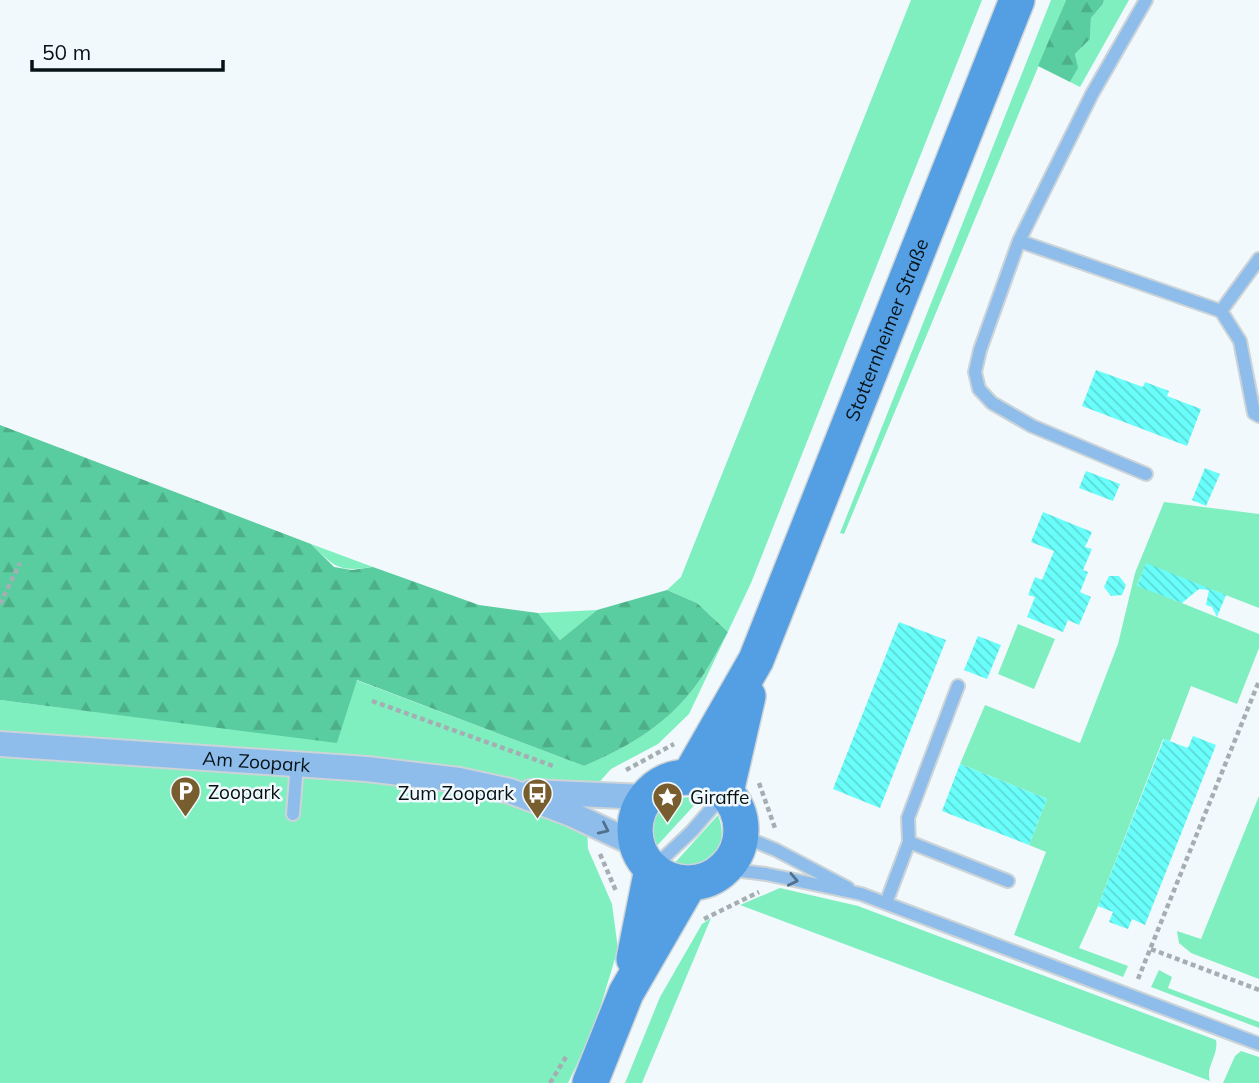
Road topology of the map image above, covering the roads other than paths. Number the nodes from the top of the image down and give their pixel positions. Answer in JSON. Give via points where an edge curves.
{"nodes":[{"id":1,"x":1017,"y":0,"type":"edge"},
{"id":2,"x":1146,"y":0,"type":"edge"},
{"id":3,"x":1019,"y":241,"type":"junction"},
{"id":4,"x":1259,"y":258,"type":"edge"},
{"id":5,"x":1221,"y":311,"type":"junction"},
{"id":6,"x":1259,"y":416,"type":"edge"},
{"id":7,"x":1146,"y":474,"type":"dead end"},
{"id":8,"x":756,"y":660,"type":"junction"},
{"id":9,"x":958,"y":686,"type":"dead end"},
{"id":10,"x":0,"y":744,"type":"edge"},
{"id":11,"x":297,"y":764,"type":"junction"},
{"id":12,"x":689,"y":777,"type":"junction"},
{"id":13,"x":742,"y":786,"type":"junction"},
{"id":14,"x":510,"y":791,"type":"junction"},
{"id":15,"x":646,"y":797,"type":"junction"},
{"id":16,"x":293,"y":814,"type":"dead end"},
{"id":17,"x":742,"y":836,"type":"junction"},
{"id":18,"x":909,"y":842,"type":"junction"},
{"id":19,"x":644,"y":857,"type":"junction"},
{"id":20,"x":726,"y":869,"type":"junction"},
{"id":21,"x":1008,"y":881,"type":"dead end"},
{"id":22,"x":689,"y":884,"type":"junction"},
{"id":23,"x":861,"y":894,"type":"junction"},
{"id":24,"x":886,"y":903,"type":"junction"},
{"id":25,"x":626,"y":993,"type":"junction"},
{"id":26,"x":1259,"y":1044,"type":"edge"},
{"id":27,"x":590,"y":1083,"type":"edge"}],
"edges":[{"from":1,"to":8,"type":"main road","name":"Stotternheimer Straße"},
{"from":2,"to":3,"type":"lane","via":[[1092,94]]},
{"from":3,"to":5,"type":"lane"},
{"from":3,"to":7,"type":"lane","via":[[980,350],[975,372],[979,389],[992,403],[1032,426]]},
{"from":4,"to":5,"type":"lane"},
{"from":5,"to":6,"type":"lane","via":[[1240,341],[1254,413]]},
{"from":8,"to":12,"type":"main road"},
{"from":8,"to":13,"type":"main road"},
{"from":9,"to":18,"type":"lane","via":[[908,818]]},
{"from":10,"to":11,"type":"street","name":"Am Zoopark"},
{"from":11,"to":14,"type":"street","name":"Am Zoopark","via":[[413,773]]},
{"from":11,"to":16,"type":"lane"},
{"from":12,"to":13,"type":"main road"},
{"from":12,"to":15,"type":"main road","via":[[673,779]]},
{"from":13,"to":17,"type":"main road","via":[[736,804]]},
{"from":13,"to":19,"type":"lane","via":[[692,831]]},
{"from":14,"to":15,"type":"street","name":"Am Zoopark"},
{"from":14,"to":19,"type":"street","name":"Am Zoopark","one_way":true,"via":[[570,814]]},
{"from":15,"to":19,"type":"main road","via":[[636,820]]},
{"from":17,"to":20,"type":"main road"},
{"from":17,"to":23,"type":"lane"},
{"from":18,"to":21,"type":"lane"},
{"from":18,"to":24,"type":"lane"},
{"from":19,"to":22,"type":"main road","via":[[675,882]]},
{"from":19,"to":25,"type":"main road"},
{"from":20,"to":22,"type":"main road"},
{"from":20,"to":23,"type":"lane","one_way":true},
{"from":22,"to":25,"type":"main road"},
{"from":23,"to":24,"type":"lane"},
{"from":24,"to":26,"type":"lane"},
{"from":25,"to":27,"type":"main road"}]}
